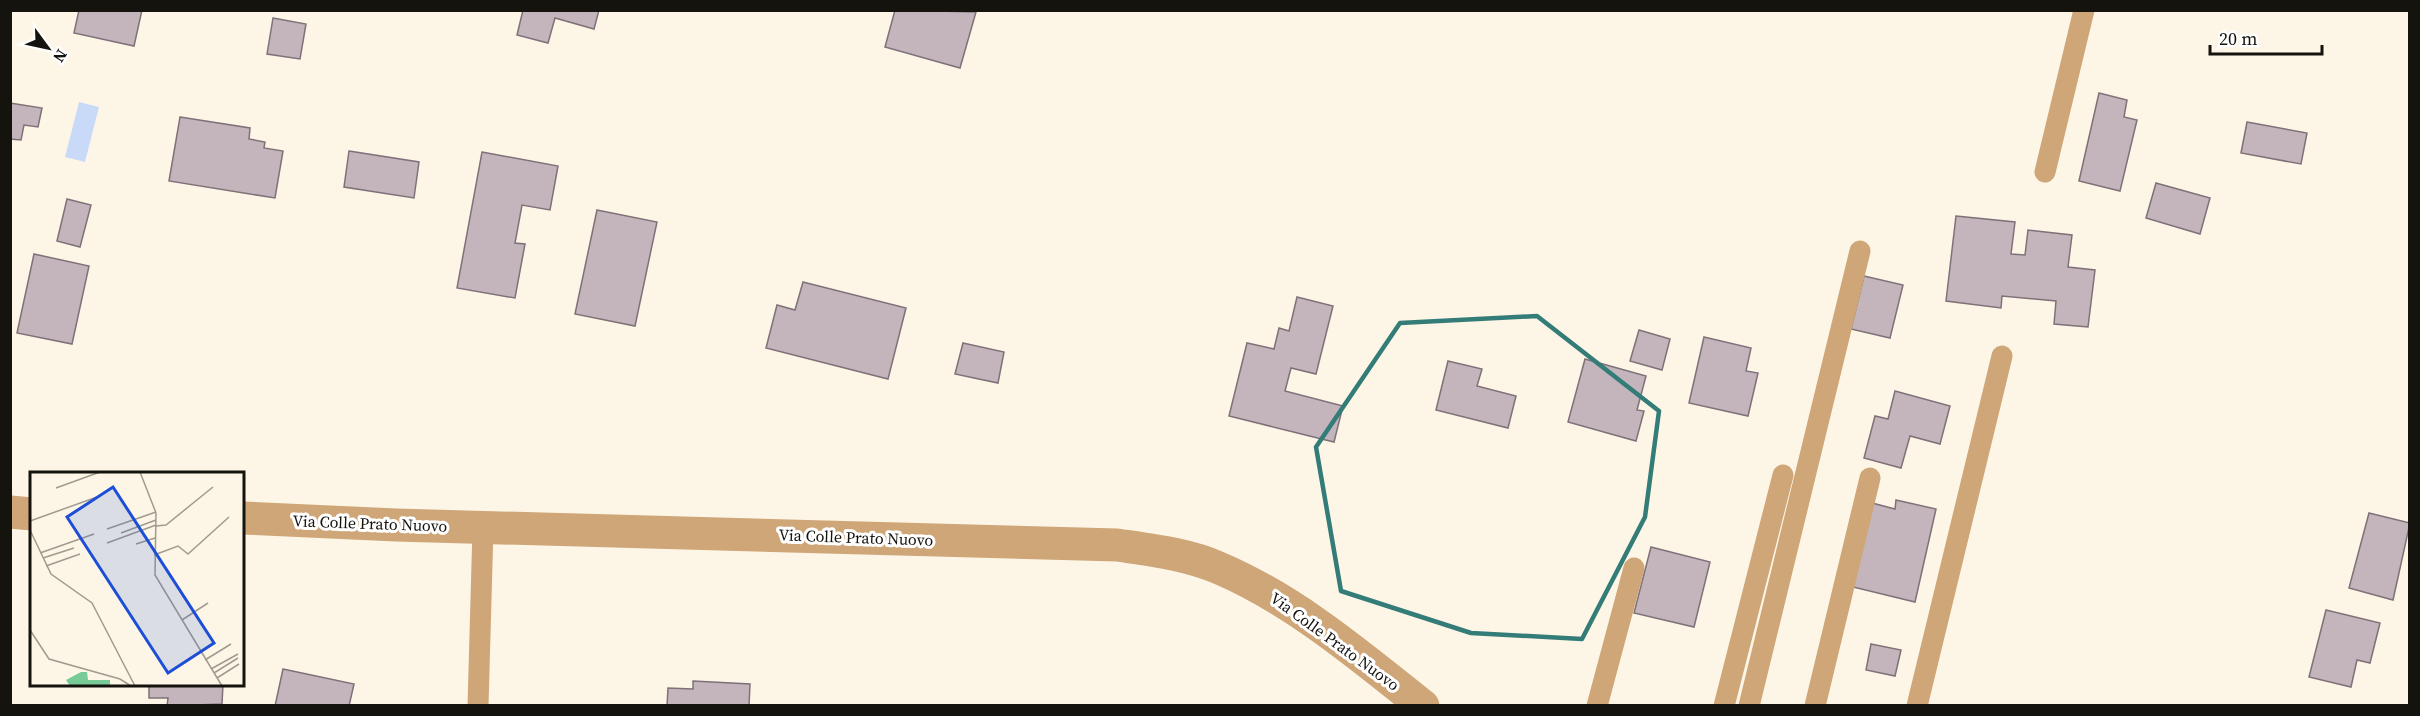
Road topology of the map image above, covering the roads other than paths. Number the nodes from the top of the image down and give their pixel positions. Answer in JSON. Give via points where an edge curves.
{"nodes":[{"id":1,"x":2084,"y":10,"type":"edge"},
{"id":2,"x":2044,"y":172,"type":"dead end"},
{"id":3,"x":1860,"y":251,"type":"dead end"},
{"id":4,"x":2002,"y":356,"type":"dead end"},
{"id":5,"x":1783,"y":475,"type":"dead end"},
{"id":6,"x":1870,"y":478,"type":"dead end"},
{"id":7,"x":10,"y":512,"type":"edge"},
{"id":8,"x":30,"y":514,"type":"edge"},
{"id":9,"x":244,"y":518,"type":"edge"},
{"id":10,"x":483,"y":528,"type":"junction"},
{"id":11,"x":1634,"y":568,"type":"dead end"},
{"id":12,"x":1393,"y":695,"type":"edge"},
{"id":13,"x":478,"y":705,"type":"edge"},
{"id":14,"x":1423,"y":705,"type":"edge"},
{"id":15,"x":1597,"y":705,"type":"edge"},
{"id":16,"x":1724,"y":705,"type":"edge"},
{"id":17,"x":1749,"y":705,"type":"edge"},
{"id":18,"x":1815,"y":705,"type":"edge"},
{"id":19,"x":1917,"y":705,"type":"edge"}],
"edges":[{"from":1,"to":2,"type":"lane"},
{"from":3,"to":17,"type":"lane"},
{"from":4,"to":19,"type":"lane"},
{"from":5,"to":16,"type":"lane"},
{"from":6,"to":18,"type":"lane"},
{"from":7,"to":8,"type":"street"},
{"from":9,"to":10,"type":"street","name":"Via Colle Prato Nuovo"},
{"from":10,"to":12,"type":"street","name":"Via Colle Prato Nuovo","via":[[1117,545],[1168,552],[1217,567],[1260,587],[1351,648]]},
{"from":10,"to":13,"type":"lane"},
{"from":11,"to":15,"type":"lane"},
{"from":12,"to":14,"type":"street","name":"Via Colle Prato Nuovo"}]}
